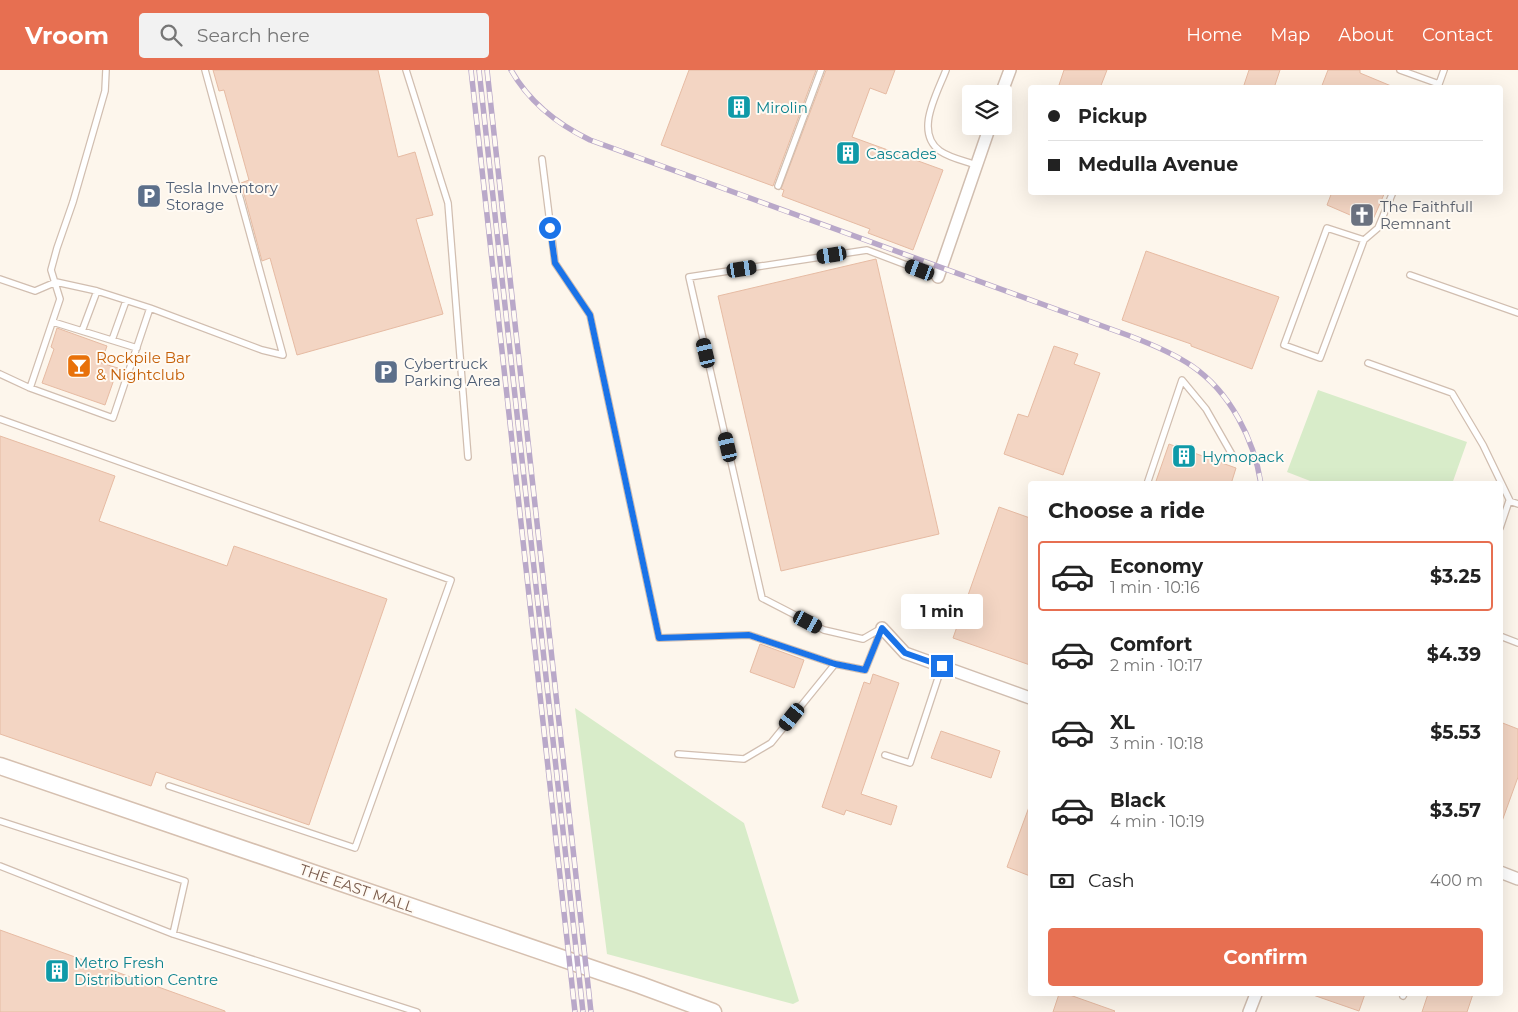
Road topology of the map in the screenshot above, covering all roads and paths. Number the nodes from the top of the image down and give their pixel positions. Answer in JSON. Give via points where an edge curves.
{"nodes":[{"id":1,"x":106,"y":70,"type":"edge"},
{"id":2,"x":205,"y":70,"type":"edge"},
{"id":3,"x":406,"y":70,"type":"edge"},
{"id":4,"x":821,"y":70,"type":"edge"},
{"id":5,"x":946,"y":70,"type":"edge"},
{"id":6,"x":1010,"y":70,"type":"edge"},
{"id":7,"x":1400,"y":70,"type":"edge"},
{"id":8,"x":1444,"y":70,"type":"edge"},
{"id":9,"x":1004,"y":85,"type":"edge"},
{"id":10,"x":1437,"y":85,"type":"edge"},
{"id":11,"x":1439,"y":85,"type":"edge"},
{"id":12,"x":987,"y":135,"type":"edge"},
{"id":13,"x":542,"y":159,"type":"dead end"},
{"id":14,"x":976,"y":165,"type":"junction"},
{"id":15,"x":778,"y":186,"type":"dead end"},
{"id":16,"x":1392,"y":195,"type":"edge"},
{"id":17,"x":1364,"y":240,"type":"junction"},
{"id":18,"x":1410,"y":275,"type":"dead end"},
{"id":19,"x":938,"y":277,"type":"joint"},
{"id":20,"x":0,"y":279,"type":"edge"},
{"id":21,"x":56,"y":282,"type":"junction"},
{"id":22,"x":97,"y":291,"type":"junction"},
{"id":23,"x":126,"y":300,"type":"junction"},
{"id":24,"x":150,"y":308,"type":"junction"},
{"id":25,"x":1518,"y":313,"type":"edge"},
{"id":26,"x":53,"y":322,"type":"junction"},
{"id":27,"x":82,"y":331,"type":"junction"},
{"id":28,"x":112,"y":340,"type":"junction"},
{"id":29,"x":137,"y":348,"type":"junction"},
{"id":30,"x":1368,"y":363,"type":"dead end"},
{"id":31,"x":0,"y":374,"type":"edge"},
{"id":32,"x":30,"y":388,"type":"junction"},
{"id":33,"x":0,"y":419,"type":"edge"},
{"id":34,"x":468,"y":457,"type":"dead end"},
{"id":35,"x":1234,"y":458,"type":"dead end"},
{"id":36,"x":1148,"y":481,"type":"edge"},
{"id":37,"x":1500,"y":481,"type":"edge"},
{"id":38,"x":1503,"y":486,"type":"edge"},
{"id":39,"x":1510,"y":501,"type":"junction"},
{"id":40,"x":1518,"y":504,"type":"edge"},
{"id":41,"x":1503,"y":520,"type":"edge"},
{"id":42,"x":882,"y":628,"type":"junction"},
{"id":43,"x":1503,"y":637,"type":"edge"},
{"id":44,"x":1518,"y":643,"type":"edge"},
{"id":45,"x":835,"y":664,"type":"junction"},
{"id":46,"x":942,"y":666,"type":"junction"},
{"id":47,"x":1028,"y":697,"type":"edge"},
{"id":48,"x":678,"y":754,"type":"dead end"},
{"id":49,"x":885,"y":755,"type":"dead end"},
{"id":50,"x":0,"y":766,"type":"edge"},
{"id":51,"x":169,"y":786,"type":"dead end"},
{"id":52,"x":0,"y":821,"type":"edge"},
{"id":53,"x":0,"y":866,"type":"edge"},
{"id":54,"x":1503,"y":873,"type":"edge"},
{"id":55,"x":1518,"y":879,"type":"edge"},
{"id":56,"x":173,"y":934,"type":"junction"},
{"id":57,"x":1255,"y":996,"type":"edge"},
{"id":58,"x":417,"y":1012,"type":"edge"},
{"id":59,"x":713,"y":1012,"type":"edge"},
{"id":60,"x":1249,"y":1012,"type":"edge"}],
"edges":[{"from":1,"to":21,"type":"lane","via":[[105,92],[51,270]]},
{"from":2,"to":24,"type":"lane","via":[[282,354],[262,350]]},
{"from":3,"to":34,"type":"lane","via":[[448,203]]},
{"from":4,"to":15,"type":"lane"},
{"from":5,"to":14,"type":"lane","via":[[928,119],[930,142],[942,153]]},
{"from":6,"to":9,"type":"street"},
{"from":7,"to":10,"type":"lane"},
{"from":8,"to":11,"type":"lane"},
{"from":12,"to":14,"type":"street"},
{"from":13,"to":45,"type":"lane","via":[[555,263],[590,315],[659,638],[749,635]]},
{"from":14,"to":19,"type":"street"},
{"from":16,"to":17,"type":"lane","via":[[1378,228]]},
{"from":17,"to":17,"type":"lane","via":[[1320,358],[1284,345],[1327,228]]},
{"from":18,"to":25,"type":"lane"},
{"from":19,"to":42,"type":"lane","via":[[867,250],[688,277],[762,598],[824,630],[863,639]]},
{"from":20,"to":21,"type":"lane","via":[[35,291]]},
{"from":21,"to":22,"type":"lane"},
{"from":21,"to":26,"type":"lane","via":[[60,299]]},
{"from":22,"to":23,"type":"lane"},
{"from":22,"to":27,"type":"lane"},
{"from":23,"to":24,"type":"lane"},
{"from":23,"to":28,"type":"lane"},
{"from":24,"to":29,"type":"lane"},
{"from":26,"to":27,"type":"lane"},
{"from":26,"to":32,"type":"lane"},
{"from":27,"to":28,"type":"lane"},
{"from":28,"to":29,"type":"lane"},
{"from":29,"to":32,"type":"lane","via":[[113,418]]},
{"from":30,"to":37,"type":"lane","via":[[1452,393]]},
{"from":31,"to":32,"type":"lane"},
{"from":33,"to":51,"type":"lane","via":[[451,580],[355,848]]},
{"from":35,"to":36,"type":"lane","via":[[1206,409],[1182,380]]},
{"from":38,"to":39,"type":"lane"},
{"from":39,"to":40,"type":"lane"},
{"from":39,"to":41,"type":"lane"},
{"from":42,"to":45,"type":"lane","via":[[865,670]]},
{"from":42,"to":46,"type":"street","via":[[905,653]]},
{"from":43,"to":44,"type":"lane"},
{"from":45,"to":48,"type":"lane","via":[[771,743],[744,759]]},
{"from":46,"to":47,"type":"street"},
{"from":46,"to":49,"type":"lane","via":[[910,763]]},
{"from":50,"to":59,"type":"main road","name":"THE EAST MALL"},
{"from":52,"to":56,"type":"lane","via":[[185,881]]},
{"from":53,"to":56,"type":"lane"},
{"from":54,"to":55,"type":"street"},
{"from":56,"to":58,"type":"lane"},
{"from":57,"to":60,"type":"street"}]}
